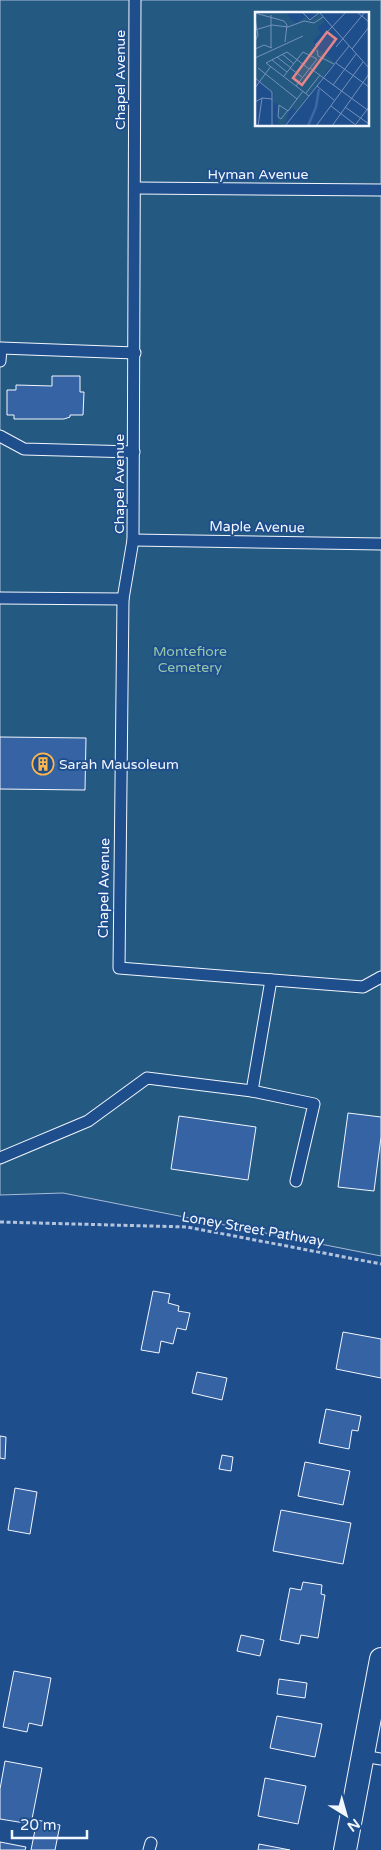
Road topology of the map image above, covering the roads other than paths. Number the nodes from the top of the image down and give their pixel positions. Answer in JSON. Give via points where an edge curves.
{"nodes":[{"id":1,"x":135,"y":0,"type":"edge"},
{"id":2,"x":135,"y":188,"type":"junction"},
{"id":3,"x":381,"y":190,"type":"edge"},
{"id":4,"x":135,"y":353,"type":"junction"},
{"id":5,"x":0,"y":360,"type":"edge"},
{"id":6,"x":0,"y":436,"type":"edge"},
{"id":7,"x":134,"y":452,"type":"junction"},
{"id":8,"x":134,"y":540,"type":"junction"},
{"id":9,"x":381,"y":544,"type":"edge"},
{"id":10,"x":0,"y":598,"type":"edge"},
{"id":11,"x":122,"y":599,"type":"junction"},
{"id":12,"x":381,"y":977,"type":"edge"},
{"id":13,"x":270,"y":980,"type":"junction"},
{"id":14,"x":252,"y":1091,"type":"junction"},
{"id":15,"x":0,"y":1158,"type":"edge"},
{"id":16,"x":296,"y":1181,"type":"dead end"},
{"id":17,"x":381,"y":1658,"type":"edge"},
{"id":18,"x":372,"y":1758,"type":"edge"},
{"id":19,"x":345,"y":1850,"type":"edge"}],
"edges":[{"from":1,"to":2,"type":"lane","name":"Chapel Avenue"},
{"from":2,"to":3,"type":"lane","name":"Hyman Avenue"},
{"from":2,"to":4,"type":"lane","name":"Chapel Avenue"},
{"from":4,"to":5,"type":"lane","via":[[1,348]]},
{"from":4,"to":7,"type":"lane","name":"Chapel Avenue"},
{"from":6,"to":7,"type":"lane","via":[[24,449]]},
{"from":7,"to":8,"type":"lane","name":"Chapel Avenue"},
{"from":8,"to":9,"type":"lane","name":"Maple Avenue"},
{"from":8,"to":11,"type":"lane","name":"Chapel Avenue"},
{"from":10,"to":11,"type":"lane"},
{"from":11,"to":13,"type":"lane","name":"Chapel Avenue","via":[[119,968]]},
{"from":12,"to":13,"type":"lane","via":[[363,987]]},
{"from":13,"to":14,"type":"lane"},
{"from":14,"to":15,"type":"lane","via":[[147,1078],[88,1121]]},
{"from":14,"to":16,"type":"lane","via":[[314,1104]]},
{"from":17,"to":18,"type":"street"},
{"from":18,"to":19,"type":"street"}]}
